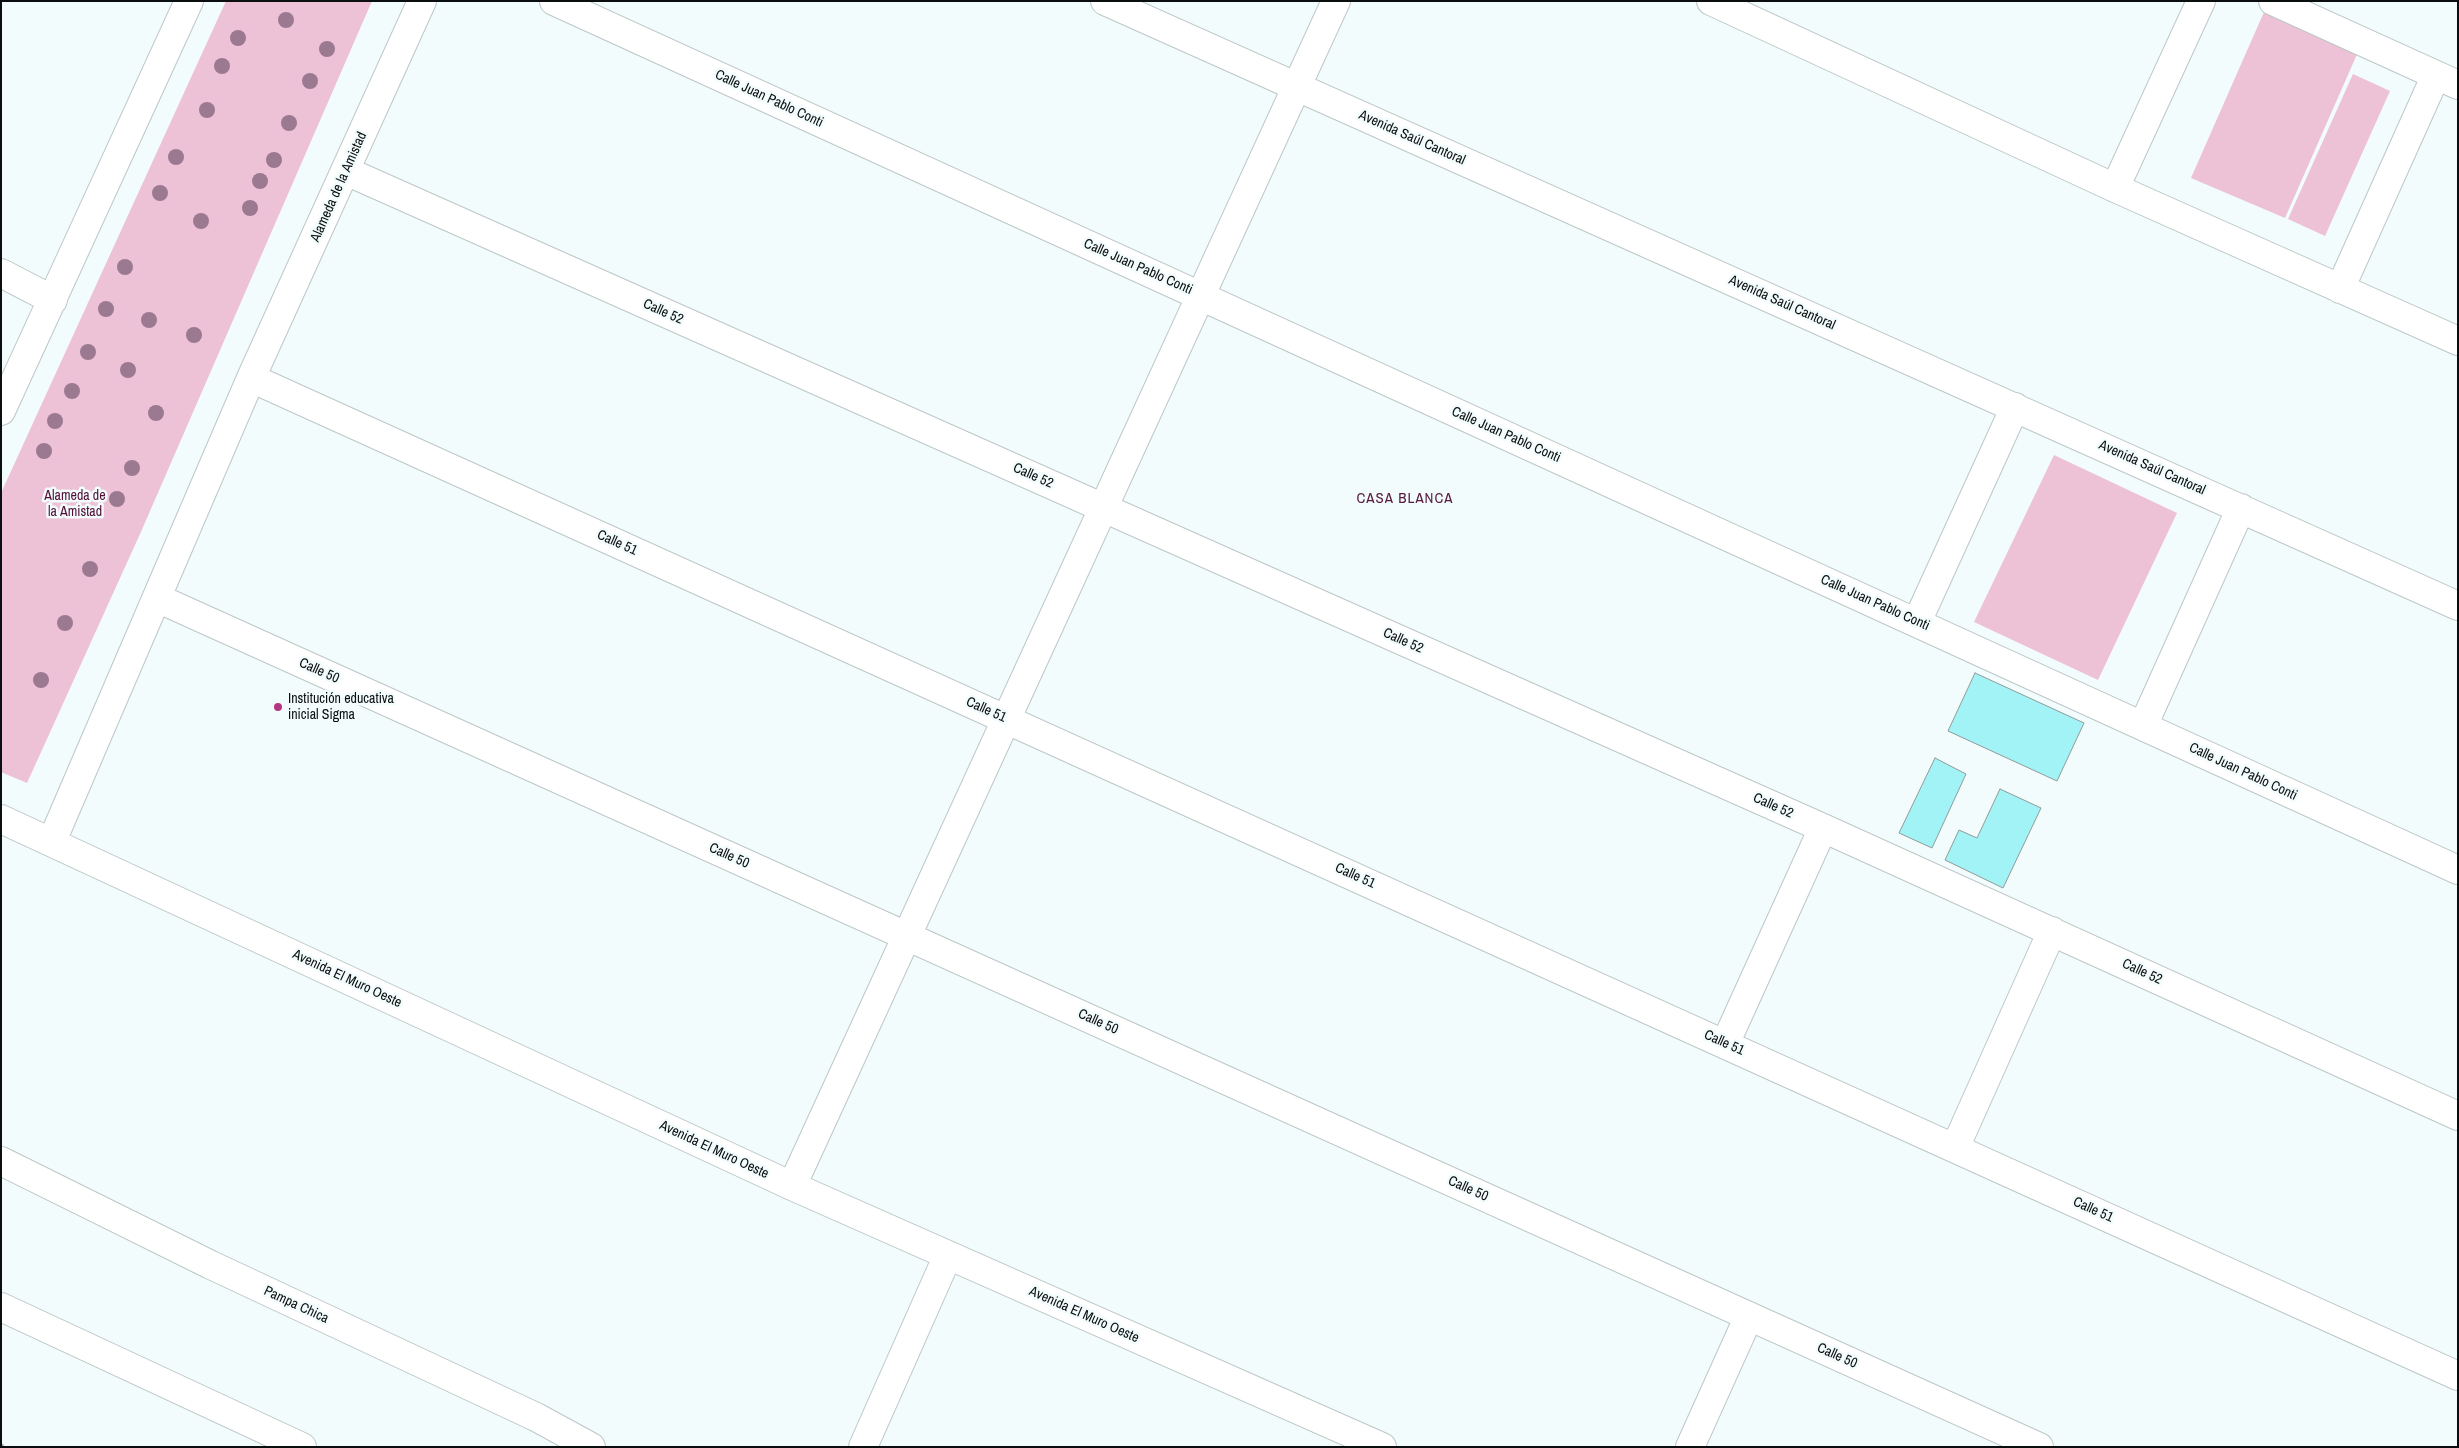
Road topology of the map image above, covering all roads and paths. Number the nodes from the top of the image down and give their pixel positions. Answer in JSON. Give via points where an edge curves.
{"nodes":[{"id":1,"x":189,"y":1,"type":"edge"},
{"id":2,"x":422,"y":1,"type":"edge"},
{"id":3,"x":554,"y":1,"type":"edge"},
{"id":4,"x":1105,"y":1,"type":"edge"},
{"id":5,"x":1336,"y":1,"type":"edge"},
{"id":6,"x":1711,"y":1,"type":"edge"},
{"id":7,"x":2201,"y":1,"type":"edge"},
{"id":8,"x":2274,"y":1,"type":"edge"},
{"id":9,"x":2447,"y":80,"type":"edge"},
{"id":10,"x":1297,"y":86,"type":"junction"},
{"id":11,"x":346,"y":171,"type":"junction"},
{"id":12,"x":2115,"y":188,"type":"junction"},
{"id":13,"x":1,"y":273,"type":"edge"},
{"id":14,"x":2340,"y":289,"type":"junction"},
{"id":15,"x":1200,"y":296,"type":"junction"},
{"id":16,"x":53,"y":300,"type":"junction"},
{"id":17,"x":2458,"y":341,"type":"edge"},
{"id":18,"x":251,"y":378,"type":"junction"},
{"id":19,"x":2015,"y":407,"type":"junction"},
{"id":20,"x":1,"y":411,"type":"edge"},
{"id":21,"x":1104,"y":508,"type":"junction"},
{"id":22,"x":2241,"y":508,"type":"junction"},
{"id":23,"x":157,"y":598,"type":"junction"},
{"id":24,"x":2458,"y":606,"type":"edge"},
{"id":25,"x":1917,"y":622,"type":"junction"},
{"id":26,"x":1006,"y":719,"type":"junction"},
{"id":27,"x":2144,"y":726,"type":"junction"},
{"id":28,"x":1,"y":819,"type":"edge"},
{"id":29,"x":1823,"y":828,"type":"junction"},
{"id":30,"x":52,"y":841,"type":"junction"},
{"id":31,"x":2458,"y":870,"type":"edge"},
{"id":32,"x":2052,"y":931,"type":"junction"},
{"id":33,"x":907,"y":936,"type":"junction"},
{"id":34,"x":1724,"y":1044,"type":"junction"},
{"id":35,"x":2458,"y":1116,"type":"edge"},
{"id":36,"x":1955,"y":1148,"type":"junction"},
{"id":37,"x":1,"y":1161,"type":"edge"},
{"id":38,"x":792,"y":1186,"type":"junction"},
{"id":39,"x":948,"y":1255,"type":"junction"},
{"id":40,"x":1,"y":1307,"type":"edge"},
{"id":41,"x":1749,"y":1316,"type":"junction"},
{"id":42,"x":2458,"y":1376,"type":"edge"},
{"id":43,"x":1,"y":1445,"type":"edge"},
{"id":44,"x":5,"y":1447,"type":"edge"},
{"id":45,"x":302,"y":1447,"type":"edge"},
{"id":46,"x":591,"y":1447,"type":"edge"},
{"id":47,"x":863,"y":1447,"type":"edge"},
{"id":48,"x":1382,"y":1447,"type":"edge"},
{"id":49,"x":1690,"y":1447,"type":"edge"},
{"id":50,"x":2039,"y":1447,"type":"edge"}],
"edges":[{"from":1,"to":16,"type":"street"},
{"from":2,"to":11,"type":"street","name":"Alameda de la Amistad"},
{"from":3,"to":15,"type":"street","name":"Calle Juan Pablo Conti"},
{"from":4,"to":10,"type":"street","name":"Avenida Saúl Cantoral"},
{"from":5,"to":10,"type":"street"},
{"from":6,"to":12,"type":"street"},
{"from":7,"to":12,"type":"street"},
{"from":8,"to":9,"type":"street"},
{"from":9,"to":14,"type":"street"},
{"from":10,"to":15,"type":"street"},
{"from":10,"to":19,"type":"street","name":"Avenida Saúl Cantoral"},
{"from":11,"to":18,"type":"street","name":"Alameda de la Amistad"},
{"from":11,"to":21,"type":"street","name":"Calle 52"},
{"from":12,"to":14,"type":"street"},
{"from":13,"to":16,"type":"street"},
{"from":14,"to":17,"type":"street"},
{"from":15,"to":21,"type":"street"},
{"from":15,"to":25,"type":"street","name":"Calle Juan Pablo Conti"},
{"from":16,"to":20,"type":"street"},
{"from":18,"to":23,"type":"street","name":"Alameda de la Amistad"},
{"from":18,"to":26,"type":"street","name":"Calle 51"},
{"from":19,"to":22,"type":"street","name":"Avenida Saúl Cantoral"},
{"from":19,"to":25,"type":"street"},
{"from":21,"to":26,"type":"street"},
{"from":21,"to":29,"type":"street","name":"Calle 52"},
{"from":22,"to":24,"type":"street","name":"Avenida Saúl Cantoral"},
{"from":22,"to":27,"type":"street"},
{"from":23,"to":30,"type":"street","name":"Alameda de la Amistad"},
{"from":23,"to":33,"type":"street","name":"Calle 50"},
{"from":25,"to":27,"type":"street","name":"Calle Juan Pablo Conti"},
{"from":26,"to":33,"type":"street"},
{"from":26,"to":34,"type":"street","name":"Calle 51"},
{"from":27,"to":31,"type":"street","name":"Calle Juan Pablo Conti"},
{"from":28,"to":30,"type":"street","name":"Avenida El Muro Oeste"},
{"from":29,"to":32,"type":"street","name":"Calle 52"},
{"from":29,"to":34,"type":"street"},
{"from":30,"to":38,"type":"street","name":"Avenida El Muro Oeste"},
{"from":32,"to":35,"type":"street","name":"Calle 52"},
{"from":32,"to":36,"type":"street"},
{"from":33,"to":38,"type":"street"},
{"from":33,"to":41,"type":"street","name":"Calle 50"},
{"from":34,"to":36,"type":"street","name":"Calle 51"},
{"from":36,"to":42,"type":"street","name":"Calle 51"},
{"from":37,"to":46,"type":"street","name":"Pampa Chica","via":[[211,1265],[536,1417]]},
{"from":38,"to":39,"type":"street","name":"Avenida El Muro Oeste"},
{"from":39,"to":47,"type":"street"},
{"from":39,"to":48,"type":"street","name":"Avenida El Muro Oeste"},
{"from":40,"to":45,"type":"street"},
{"from":41,"to":49,"type":"street"},
{"from":41,"to":50,"type":"street","name":"Calle 50"},
{"from":43,"to":44,"type":"path"}]}
